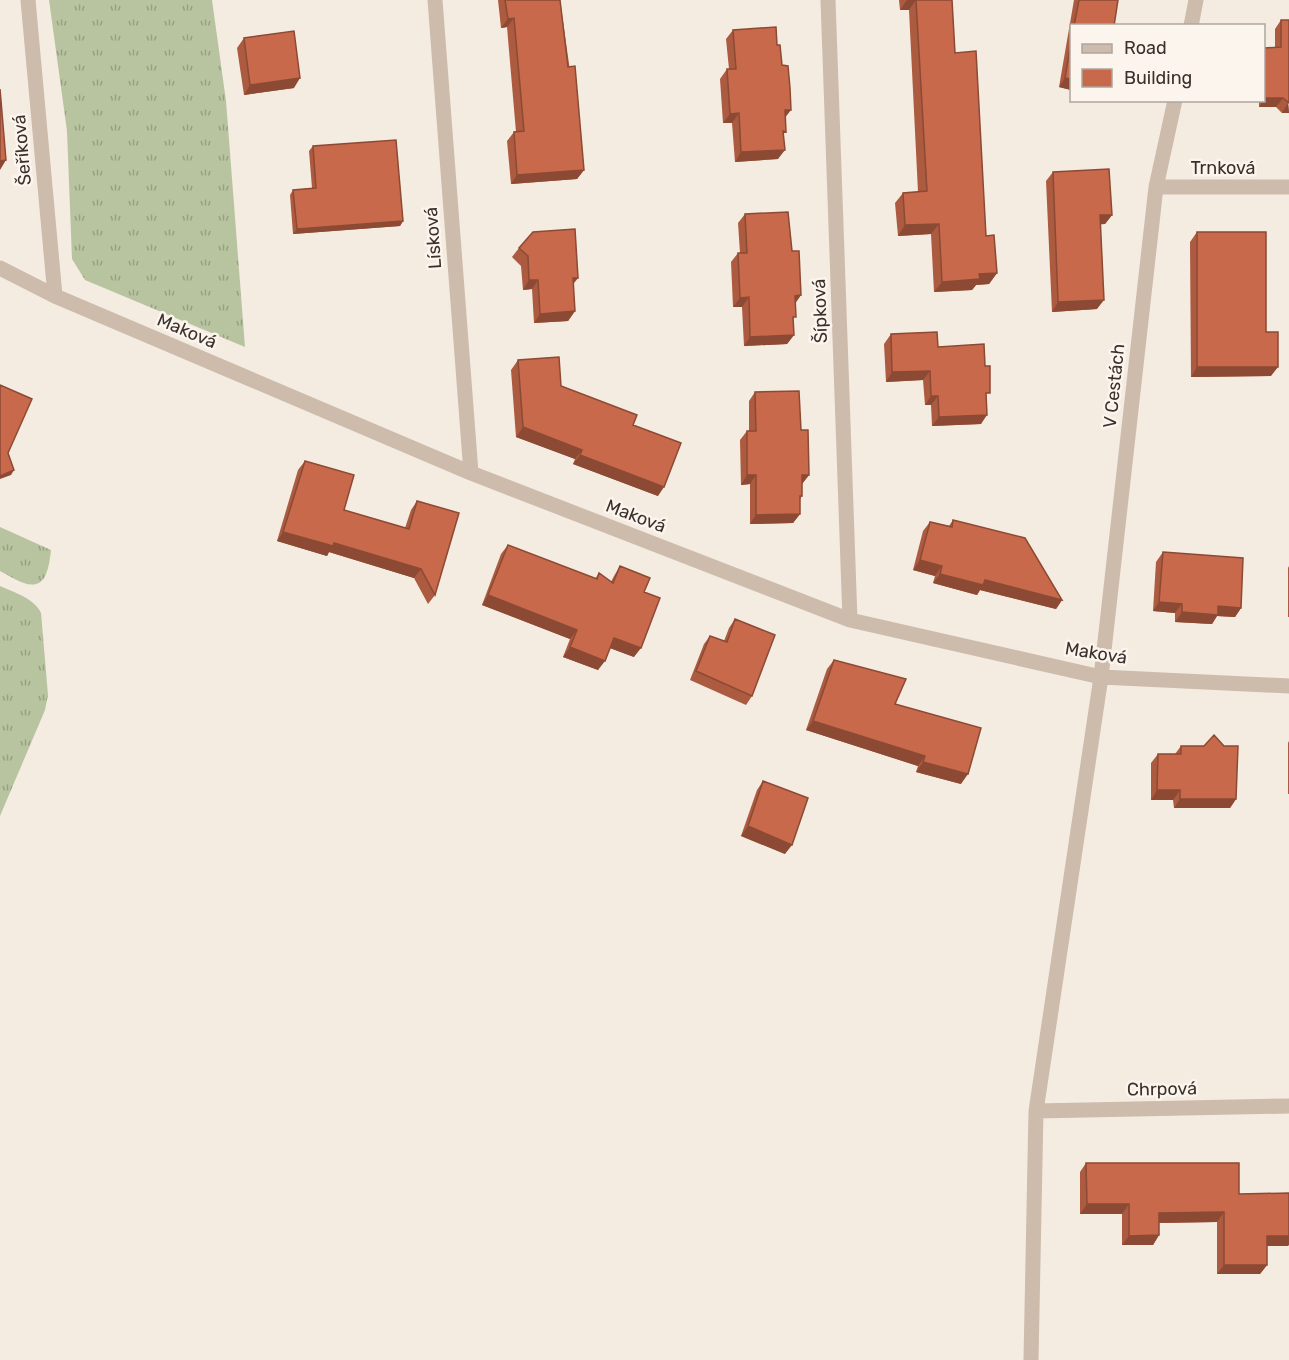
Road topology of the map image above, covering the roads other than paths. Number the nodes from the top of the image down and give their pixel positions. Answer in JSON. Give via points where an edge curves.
{"nodes":[{"id":1,"x":28,"y":0,"type":"edge"},
{"id":2,"x":435,"y":0,"type":"edge"},
{"id":3,"x":828,"y":0,"type":"edge"},
{"id":4,"x":1196,"y":0,"type":"edge"},
{"id":5,"x":1191,"y":24,"type":"edge"},
{"id":6,"x":1175,"y":102,"type":"edge"},
{"id":7,"x":1156,"y":187,"type":"junction"},
{"id":8,"x":1289,"y":187,"type":"edge"},
{"id":9,"x":0,"y":268,"type":"edge"},
{"id":10,"x":55,"y":296,"type":"junction"},
{"id":11,"x":471,"y":473,"type":"junction"},
{"id":12,"x":850,"y":620,"type":"junction"},
{"id":13,"x":1101,"y":677,"type":"junction"},
{"id":14,"x":1289,"y":686,"type":"edge"},
{"id":15,"x":1289,"y":1106,"type":"edge"},
{"id":16,"x":1036,"y":1111,"type":"junction"},
{"id":17,"x":1031,"y":1360,"type":"edge"}],
"edges":[{"from":1,"to":10,"type":"street","name":"Šeříková"},
{"from":2,"to":11,"type":"street","name":"Lísková"},
{"from":3,"to":12,"type":"street","name":"Šípková"},
{"from":4,"to":5,"type":"street"},
{"from":6,"to":7,"type":"street","name":"V Cestách"},
{"from":7,"to":8,"type":"street","name":"Trnková"},
{"from":7,"to":13,"type":"street","name":"V Cestách"},
{"from":9,"to":10,"type":"street","name":"Maková"},
{"from":10,"to":11,"type":"street","name":"Maková"},
{"from":11,"to":12,"type":"street","name":"Maková"},
{"from":12,"to":13,"type":"street","name":"Maková"},
{"from":13,"to":14,"type":"street","name":"Maková"},
{"from":13,"to":16,"type":"street","name":"V Cestách"},
{"from":15,"to":16,"type":"street","name":"Chrpová"},
{"from":16,"to":17,"type":"street","name":"V Cestách"}]}
